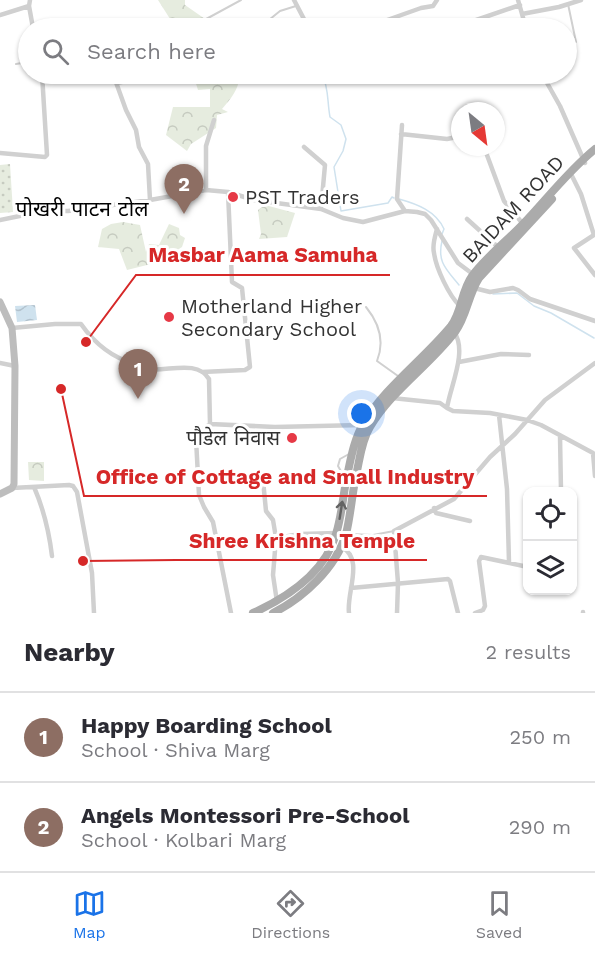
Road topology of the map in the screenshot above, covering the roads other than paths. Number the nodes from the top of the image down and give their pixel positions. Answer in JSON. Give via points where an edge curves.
{"nodes":[{"id":1,"x":241,"y":0,"type":"edge"},
{"id":2,"x":437,"y":0,"type":"edge"},
{"id":3,"x":581,"y":0,"type":"edge"},
{"id":4,"x":519,"y":2,"type":"edge"},
{"id":5,"x":29,"y":3,"type":"edge"},
{"id":6,"x":295,"y":3,"type":"edge"},
{"id":7,"x":568,"y":4,"type":"junction"},
{"id":8,"x":522,"y":14,"type":"junction"},
{"id":9,"x":0,"y":15,"type":"edge"},
{"id":10,"x":31,"y":18,"type":"edge"},
{"id":11,"x":208,"y":18,"type":"edge"},
{"id":12,"x":271,"y":18,"type":"edge"},
{"id":13,"x":302,"y":18,"type":"edge"},
{"id":14,"x":392,"y":18,"type":"edge"},
{"id":15,"x":478,"y":18,"type":"edge"},
{"id":16,"x":523,"y":18,"type":"edge"},
{"id":17,"x":571,"y":18,"type":"edge"},
{"id":18,"x":43,"y":84,"type":"edge"},
{"id":19,"x":118,"y":84,"type":"edge"},
{"id":20,"x":548,"y":84,"type":"edge"},
{"id":21,"x":214,"y":120,"type":"dead end"},
{"id":22,"x":402,"y":125,"type":"dead end"},
{"id":23,"x":401,"y":134,"type":"junction"},
{"id":24,"x":451,"y":137,"type":"edge"},
{"id":25,"x":304,"y":147,"type":"dead end"},
{"id":26,"x":595,"y":149,"type":"edge"},
{"id":27,"x":0,"y":153,"type":"edge"},
{"id":28,"x":595,"y":155,"type":"edge"},
{"id":29,"x":487,"y":156,"type":"edge"},
{"id":30,"x":584,"y":161,"type":"junction"},
{"id":31,"x":572,"y":176,"type":"junction"},
{"id":32,"x":206,"y":190,"type":"junction"},
{"id":33,"x":228,"y":192,"type":"junction"},
{"id":34,"x":150,"y":200,"type":"junction"},
{"id":35,"x":321,"y":209,"type":"junction"},
{"id":36,"x":405,"y":211,"type":"junction"},
{"id":37,"x":467,"y":219,"type":"dead end"},
{"id":38,"x":0,"y":220,"type":"edge"},
{"id":39,"x":523,"y":224,"type":"junction"},
{"id":40,"x":437,"y":229,"type":"junction"},
{"id":41,"x":595,"y":235,"type":"edge"},
{"id":42,"x":499,"y":248,"type":"junction"},
{"id":43,"x":595,"y":274,"type":"edge"},
{"id":44,"x":476,"y":276,"type":"junction"},
{"id":45,"x":473,"y":288,"type":"junction"},
{"id":46,"x":0,"y":302,"type":"edge"},
{"id":47,"x":460,"y":306,"type":"junction"},
{"id":48,"x":366,"y":307,"type":"dead end"},
{"id":49,"x":595,"y":321,"type":"edge"},
{"id":50,"x":12,"y":328,"type":"junction"},
{"id":51,"x":454,"y":332,"type":"junction"},
{"id":52,"x":529,"y":355,"type":"dead end"},
{"id":53,"x":459,"y":362,"type":"junction"},
{"id":54,"x":0,"y":363,"type":"edge"},
{"id":55,"x":595,"y":363,"type":"edge"},
{"id":56,"x":15,"y":366,"type":"junction"},
{"id":57,"x":202,"y":372,"type":"junction"},
{"id":58,"x":400,"y":378,"type":"junction"},
{"id":59,"x":392,"y":398,"type":"junction"},
{"id":60,"x":447,"y":408,"type":"junction"},
{"id":61,"x":499,"y":415,"type":"junction"},
{"id":62,"x":527,"y":420,"type":"junction"},
{"id":63,"x":210,"y":424,"type":"junction"},
{"id":64,"x":362,"y":425,"type":"junction"},
{"id":65,"x":560,"y":436,"type":"junction"},
{"id":66,"x":502,"y":447,"type":"junction"},
{"id":67,"x":361,"y":452,"type":"junction"},
{"id":68,"x":351,"y":454,"type":"junction"},
{"id":69,"x":351,"y":476,"type":"junction"},
{"id":70,"x":595,"y":476,"type":"edge"},
{"id":71,"x":263,"y":480,"type":"dead end"},
{"id":72,"x":34,"y":487,"type":"junction"},
{"id":73,"x":561,"y":487,"type":"edge"},
{"id":74,"x":12,"y":488,"type":"junction"},
{"id":75,"x":0,"y":494,"type":"edge"},
{"id":76,"x":434,"y":508,"type":"junction"},
{"id":77,"x":470,"y":521,"type":"dead end"},
{"id":78,"x":394,"y":531,"type":"junction"},
{"id":79,"x":337,"y":533,"type":"junction"},
{"id":80,"x":346,"y":533,"type":"junction"},
{"id":81,"x":276,"y":538,"type":"junction"},
{"id":82,"x":341,"y":547,"type":"junction"},
{"id":83,"x":52,"y":556,"type":"dead end"},
{"id":84,"x":508,"y":561,"type":"junction"},
{"id":85,"x":523,"y":566,"type":"edge"},
{"id":86,"x":398,"y":583,"type":"junction"},
{"id":87,"x":351,"y":588,"type":"junction"},
{"id":88,"x":277,"y":602,"type":"junction"},
{"id":89,"x":94,"y":613,"type":"edge"},
{"id":90,"x":231,"y":613,"type":"edge"},
{"id":91,"x":253,"y":613,"type":"edge"},
{"id":92,"x":273,"y":613,"type":"edge"},
{"id":93,"x":349,"y":613,"type":"edge"},
{"id":94,"x":397,"y":613,"type":"edge"},
{"id":95,"x":458,"y":613,"type":"edge"},
{"id":96,"x":475,"y":613,"type":"edge"}],
"edges":[{"from":1,"to":11,"type":"lane"},
{"from":2,"to":14,"type":"street","via":[[428,8]]},
{"from":3,"to":7,"type":"street"},
{"from":4,"to":8,"type":"street"},
{"from":4,"to":15,"type":"street"},
{"from":5,"to":9,"type":"street"},
{"from":5,"to":10,"type":"street"},
{"from":6,"to":12,"type":"lane"},
{"from":6,"to":13,"type":"street"},
{"from":7,"to":8,"type":"street"},
{"from":7,"to":17,"type":"lane"},
{"from":8,"to":16,"type":"street"},
{"from":18,"to":27,"type":"street","via":[[47,155]]},
{"from":19,"to":34,"type":"street","via":[[136,130],[138,147],[148,164]]},
{"from":20,"to":30,"type":"street"},
{"from":21,"to":32,"type":"street","via":[[206,146]]},
{"from":22,"to":23,"type":"street"},
{"from":23,"to":24,"type":"street"},
{"from":23,"to":36,"type":"street","via":[[397,199]]},
{"from":25,"to":35,"type":"street","via":[[326,165]]},
{"from":26,"to":30,"type":"main road","name":"BAIDAM ROAD"},
{"from":28,"to":30,"type":"main road","name":"BAIDAM ROAD"},
{"from":29,"to":39,"type":"street","via":[[504,201]]},
{"from":30,"to":31,"type":"main road","name":"BAIDAM ROAD"},
{"from":30,"to":39,"type":"main road","name":"BAIDAM ROAD"},
{"from":31,"to":41,"type":"street"},
{"from":31,"to":44,"type":"main road","name":"BAIDAM ROAD","via":[[527,228]]},
{"from":32,"to":33,"type":"street"},
{"from":32,"to":34,"type":"street"},
{"from":33,"to":35,"type":"street","via":[[254,200]]},
{"from":33,"to":57,"type":"street","via":[[232,282],[242,288],[250,367]]},
{"from":34,"to":38,"type":"street","via":[[44,211]]},
{"from":35,"to":36,"type":"street","via":[[363,222]]},
{"from":36,"to":40,"type":"street","via":[[425,214]]},
{"from":37,"to":42,"type":"street"},
{"from":39,"to":42,"type":"main road","name":"BAIDAM ROAD"},
{"from":40,"to":44,"type":"street","via":[[458,263]]},
{"from":40,"to":47,"type":"street","via":[[434,252],[443,279]]},
{"from":41,"to":43,"type":"street","via":[[574,248]]},
{"from":42,"to":44,"type":"main road","name":"BAIDAM ROAD"},
{"from":44,"to":45,"type":"main road","name":"BAIDAM ROAD"},
{"from":44,"to":47,"type":"main road","name":"BAIDAM ROAD","via":[[467,285]]},
{"from":45,"to":49,"type":"street","via":[[490,292],[513,288],[530,299]]},
{"from":45,"to":51,"type":"main road","name":"BAIDAM ROAD"},
{"from":46,"to":50,"type":"main road"},
{"from":47,"to":58,"type":"main road","name":"BAIDAM ROAD","via":[[449,328]]},
{"from":48,"to":58,"type":"lane","via":[[380,333],[377,361]]},
{"from":50,"to":56,"type":"main road"},
{"from":50,"to":57,"type":"street","via":[[81,324],[89,336],[124,362],[147,369],[192,368]]},
{"from":51,"to":53,"type":"street","via":[[459,339]]},
{"from":51,"to":59,"type":"main road","name":"BAIDAM ROAD"},
{"from":52,"to":53,"type":"street","via":[[501,354]]},
{"from":53,"to":60,"type":"street"},
{"from":54,"to":56,"type":"street"},
{"from":55,"to":62,"type":"street","via":[[545,400]]},
{"from":56,"to":74,"type":"main road"},
{"from":57,"to":63,"type":"street","via":[[209,379]]},
{"from":58,"to":64,"type":"main road","name":"BAIDAM ROAD"},
{"from":59,"to":60,"type":"street","via":[[440,403]]},
{"from":59,"to":67,"type":"main road","name":"BAIDAM ROAD","via":[[368,430]]},
{"from":60,"to":61,"type":"street"},
{"from":61,"to":62,"type":"street"},
{"from":61,"to":66,"type":"street"},
{"from":62,"to":65,"type":"street"},
{"from":62,"to":66,"type":"street"},
{"from":63,"to":64,"type":"street"},
{"from":63,"to":90,"type":"street","via":[[196,439],[199,495],[213,522]]},
{"from":64,"to":68,"type":"main road","name":"BAIDAM ROAD"},
{"from":65,"to":70,"type":"street","via":[[593,453]]},
{"from":65,"to":73,"type":"street"},
{"from":66,"to":76,"type":"street","via":[[454,499]]},
{"from":66,"to":84,"type":"street"},
{"from":67,"to":68,"type":"lane"},
{"from":67,"to":69,"type":"main road","name":"BAIDAM ROAD"},
{"from":68,"to":69,"type":"main road","name":"BAIDAM ROAD"},
{"from":79,"to":69,"type":"main road","name":"BAIDAM ROAD","one_way":true},
{"from":69,"to":80,"type":"main road","name":"BAIDAM ROAD"},
{"from":71,"to":81,"type":"street","via":[[266,511],[273,520]]},
{"from":72,"to":74,"type":"street"},
{"from":72,"to":83,"type":"street","via":[[49,532]]},
{"from":72,"to":89,"type":"street","via":[[69,485],[77,492],[92,573]]},
{"from":74,"to":75,"type":"main road"},
{"from":76,"to":77,"type":"street","via":[[436,513]]},
{"from":76,"to":78,"type":"street"},
{"from":78,"to":80,"type":"lane","via":[[373,535]]},
{"from":78,"to":86,"type":"street"},
{"from":79,"to":80,"type":"street"},
{"from":79,"to":81,"type":"street"},
{"from":79,"to":88,"type":"main road","name":"BAIDAM ROAD","via":[[318,566]]},
{"from":80,"to":82,"type":"main road","name":"BAIDAM ROAD"},
{"from":81,"to":88,"type":"street","via":[[273,574]]},
{"from":82,"to":87,"type":"street","via":[[354,565]]},
{"from":82,"to":92,"type":"main road","name":"BAIDAM ROAD","via":[[316,581]]},
{"from":84,"to":85,"type":"street"},
{"from":84,"to":96,"type":"street","via":[[481,557],[485,606]]},
{"from":86,"to":87,"type":"street"},
{"from":86,"to":94,"type":"street"},
{"from":86,"to":95,"type":"street","via":[[448,579]]},
{"from":87,"to":93,"type":"street"},
{"from":88,"to":91,"type":"main road","name":"BAIDAM ROAD"}]}
